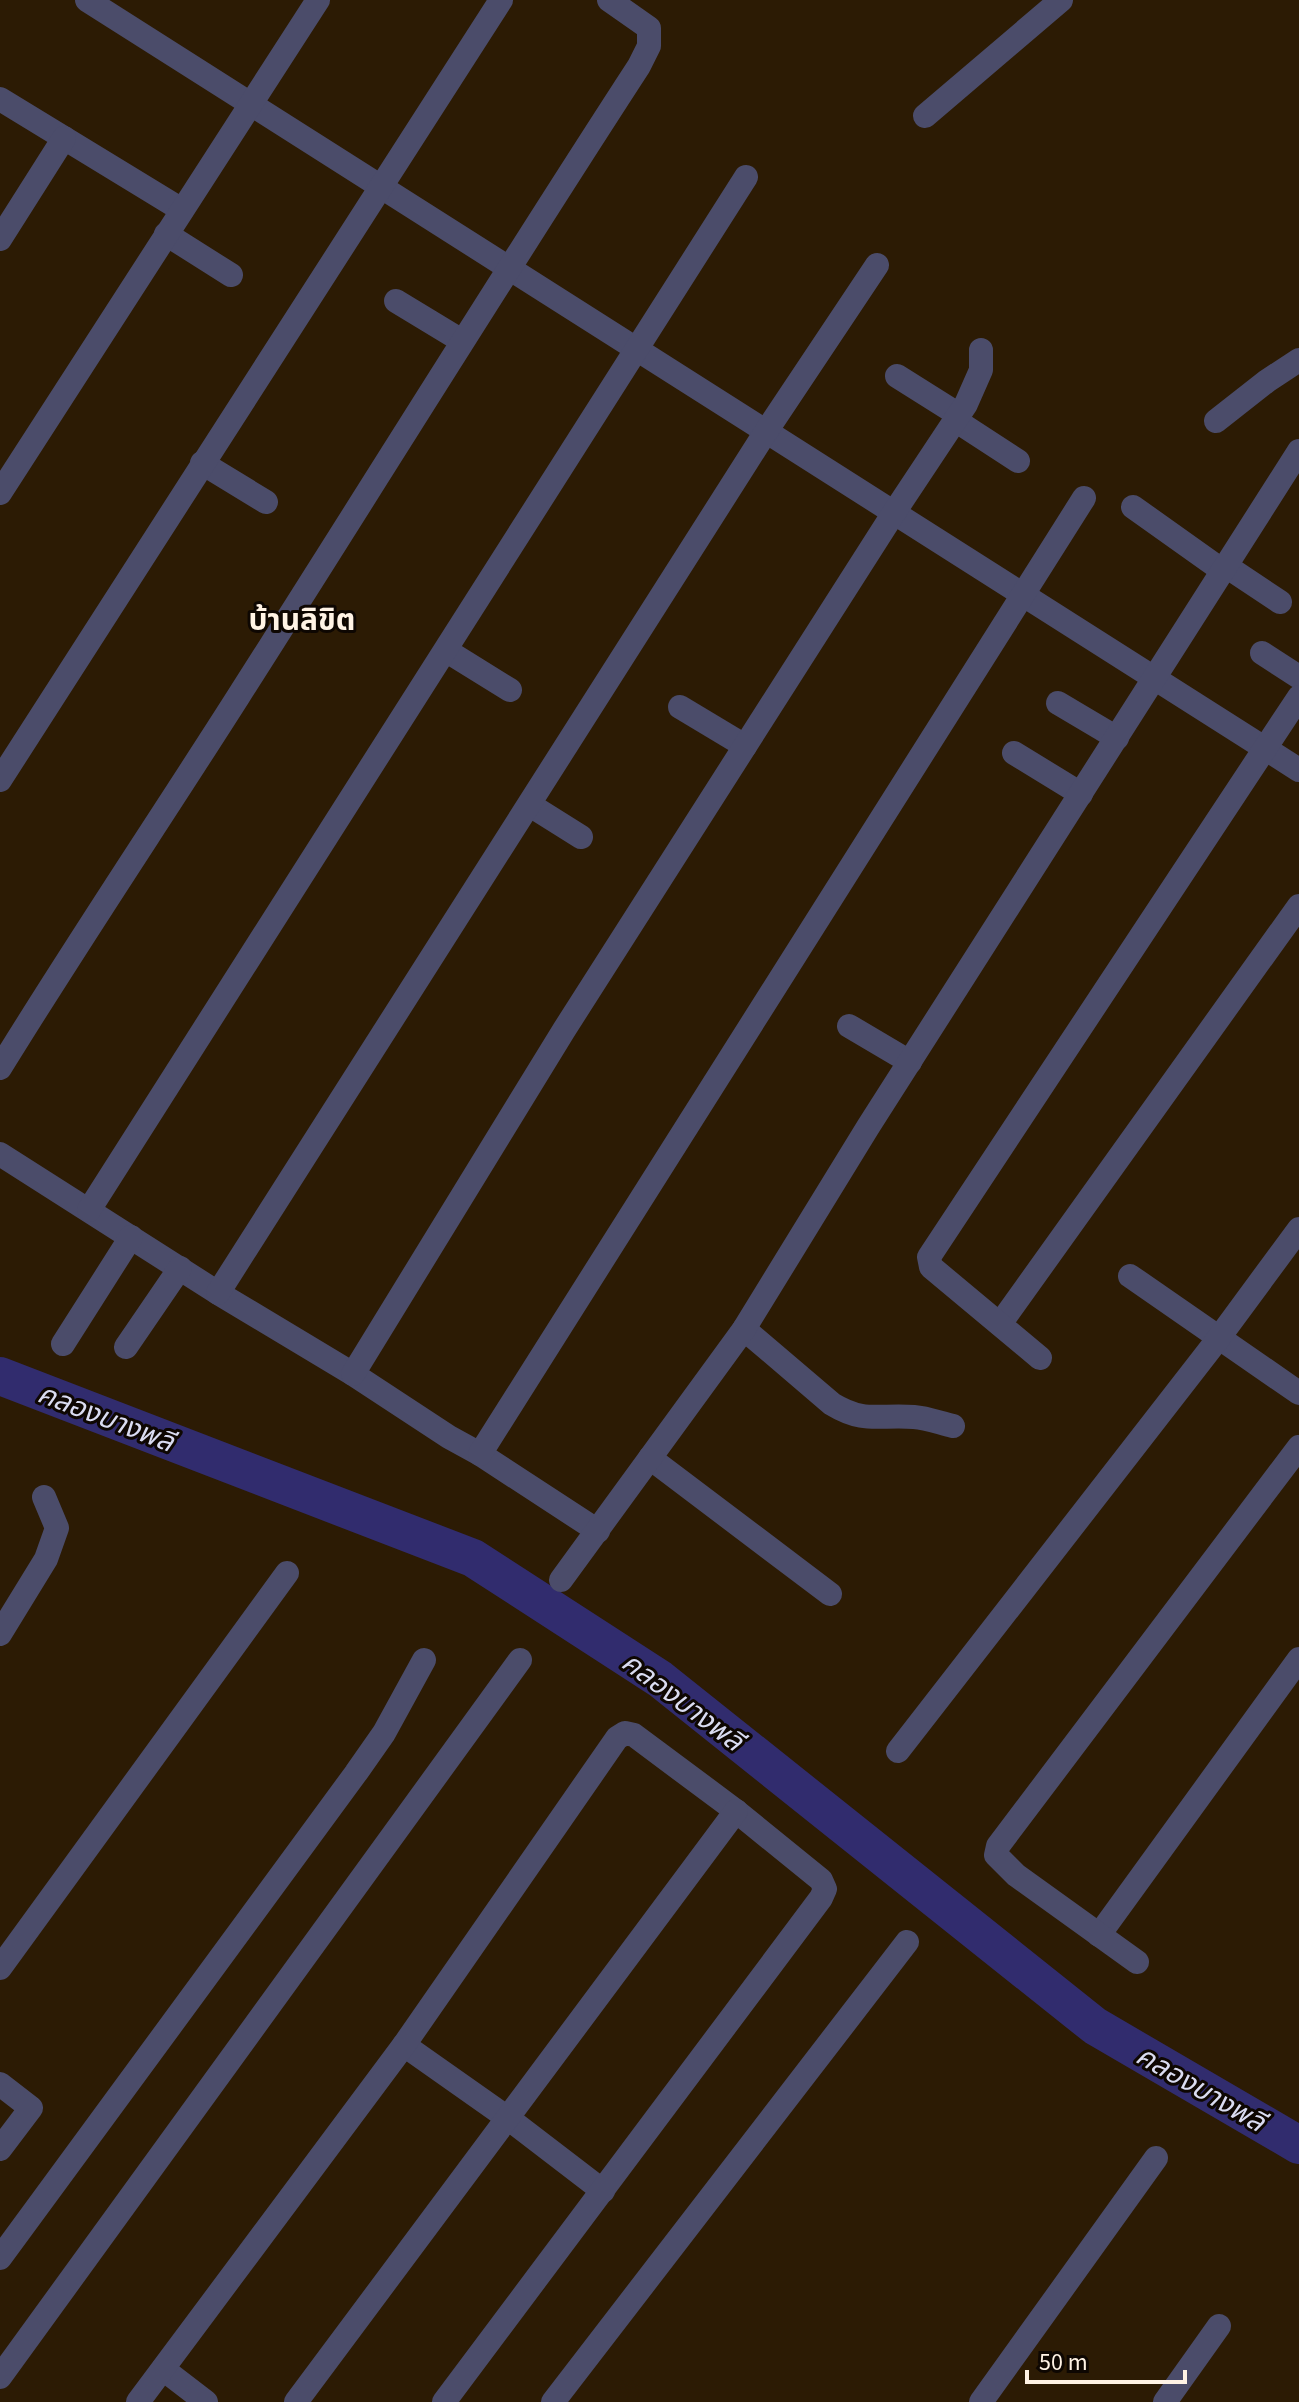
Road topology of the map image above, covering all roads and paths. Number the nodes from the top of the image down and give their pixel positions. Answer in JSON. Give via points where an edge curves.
{"nodes":[{"id":1,"x":87,"y":0,"type":"edge"},
{"id":2,"x":318,"y":0,"type":"edge"},
{"id":3,"x":501,"y":0,"type":"edge"},
{"id":4,"x":609,"y":0,"type":"edge"},
{"id":5,"x":1061,"y":0,"type":"edge"},
{"id":6,"x":0,"y":99,"type":"edge"},
{"id":7,"x":252,"y":104,"type":"junction"},
{"id":8,"x":925,"y":116,"type":"dead end"},
{"id":9,"x":64,"y":138,"type":"junction"},
{"id":10,"x":746,"y":177,"type":"dead end"},
{"id":11,"x":383,"y":187,"type":"junction"},
{"id":12,"x":182,"y":210,"type":"junction"},
{"id":13,"x":166,"y":234,"type":"junction"},
{"id":14,"x":0,"y":239,"type":"edge"},
{"id":15,"x":877,"y":265,"type":"dead end"},
{"id":16,"x":509,"y":267,"type":"junction"},
{"id":17,"x":231,"y":275,"type":"dead end"},
{"id":18,"x":396,"y":301,"type":"dead end"},
{"id":19,"x":462,"y":341,"type":"junction"},
{"id":20,"x":637,"y":348,"type":"junction"},
{"id":21,"x":981,"y":350,"type":"dead end"},
{"id":22,"x":1299,"y":360,"type":"edge"},
{"id":23,"x":897,"y":376,"type":"dead end"},
{"id":24,"x":957,"y":418,"type":"junction"},
{"id":25,"x":1216,"y":421,"type":"dead end"},
{"id":26,"x":767,"y":430,"type":"junction"},
{"id":27,"x":1299,"y":451,"type":"edge"},
{"id":28,"x":1018,"y":461,"type":"dead end"},
{"id":29,"x":202,"y":463,"type":"junction"},
{"id":30,"x":0,"y":493,"type":"edge"},
{"id":31,"x":1084,"y":498,"type":"dead end"},
{"id":32,"x":266,"y":502,"type":"dead end"},
{"id":33,"x":1133,"y":507,"type":"dead end"},
{"id":34,"x":895,"y":511,"type":"junction"},
{"id":35,"x":1225,"y":568,"type":"junction"},
{"id":36,"x":1024,"y":593,"type":"junction"},
{"id":37,"x":1280,"y":602,"type":"dead end"},
{"id":38,"x":447,"y":651,"type":"junction"},
{"id":39,"x":1262,"y":653,"type":"dead end"},
{"id":40,"x":1156,"y":677,"type":"junction"},
{"id":41,"x":1299,"y":677,"type":"edge"},
{"id":42,"x":510,"y":690,"type":"dead end"},
{"id":43,"x":1299,"y":697,"type":"edge"},
{"id":44,"x":1058,"y":703,"type":"dead end"},
{"id":45,"x":680,"y":707,"type":"dead end"},
{"id":46,"x":1117,"y":738,"type":"junction"},
{"id":47,"x":745,"y":746,"type":"junction"},
{"id":48,"x":1265,"y":748,"type":"junction"},
{"id":49,"x":1014,"y":753,"type":"dead end"},
{"id":50,"x":1299,"y":770,"type":"edge"},
{"id":51,"x":0,"y":780,"type":"edge"},
{"id":52,"x":1081,"y":794,"type":"junction"},
{"id":53,"x":530,"y":805,"type":"junction"},
{"id":54,"x":581,"y":837,"type":"dead end"},
{"id":55,"x":1299,"y":906,"type":"edge"},
{"id":56,"x":849,"y":1026,"type":"dead end"},
{"id":57,"x":910,"y":1062,"type":"junction"},
{"id":58,"x":0,"y":1068,"type":"edge"},
{"id":59,"x":0,"y":1154,"type":"edge"},
{"id":60,"x":89,"y":1210,"type":"junction"},
{"id":61,"x":1299,"y":1229,"type":"edge"},
{"id":62,"x":131,"y":1237,"type":"junction"},
{"id":63,"x":180,"y":1268,"type":"junction"},
{"id":64,"x":1130,"y":1276,"type":"dead end"},
{"id":65,"x":218,"y":1293,"type":"junction"},
{"id":66,"x":1000,"y":1324,"type":"junction"},
{"id":67,"x":744,"y":1329,"type":"junction"},
{"id":68,"x":1218,"y":1339,"type":"junction"},
{"id":69,"x":63,"y":1344,"type":"dead end"},
{"id":70,"x":126,"y":1347,"type":"dead end"},
{"id":71,"x":1040,"y":1358,"type":"dead end"},
{"id":72,"x":353,"y":1374,"type":"junction"},
{"id":73,"x":1297,"y":1387,"type":"edge"},
{"id":74,"x":953,"y":1426,"type":"dead end"},
{"id":75,"x":1299,"y":1447,"type":"edge"},
{"id":76,"x":480,"y":1454,"type":"junction"},
{"id":77,"x":650,"y":1458,"type":"junction"},
{"id":78,"x":44,"y":1497,"type":"dead end"},
{"id":79,"x":598,"y":1531,"type":"junction"},
{"id":80,"x":287,"y":1573,"type":"dead end"},
{"id":81,"x":561,"y":1580,"type":"dead end"},
{"id":82,"x":830,"y":1594,"type":"dead end"},
{"id":83,"x":0,"y":1634,"type":"edge"},
{"id":84,"x":1299,"y":1659,"type":"edge"},
{"id":85,"x":424,"y":1660,"type":"dead end"},
{"id":86,"x":520,"y":1660,"type":"dead end"},
{"id":87,"x":898,"y":1751,"type":"dead end"},
{"id":88,"x":736,"y":1811,"type":"junction"},
{"id":89,"x":1099,"y":1935,"type":"junction"},
{"id":90,"x":907,"y":1942,"type":"dead end"},
{"id":91,"x":1137,"y":1962,"type":"dead end"},
{"id":92,"x":0,"y":1968,"type":"edge"},
{"id":93,"x":404,"y":2045,"type":"junction"},
{"id":94,"x":0,"y":2084,"type":"edge"},
{"id":95,"x":509,"y":2119,"type":"junction"},
{"id":96,"x":0,"y":2149,"type":"edge"},
{"id":97,"x":1156,"y":2158,"type":"dead end"},
{"id":98,"x":603,"y":2191,"type":"junction"},
{"id":99,"x":0,"y":2258,"type":"edge"},
{"id":100,"x":1219,"y":2326,"type":"dead end"},
{"id":101,"x":163,"y":2369,"type":"junction"},
{"id":102,"x":0,"y":2377,"type":"edge"},
{"id":103,"x":138,"y":2402,"type":"edge"},
{"id":104,"x":206,"y":2402,"type":"edge"},
{"id":105,"x":296,"y":2402,"type":"edge"},
{"id":106,"x":444,"y":2402,"type":"edge"},
{"id":107,"x":553,"y":2402,"type":"edge"},
{"id":108,"x":981,"y":2402,"type":"edge"},
{"id":109,"x":1165,"y":2402,"type":"edge"}],
"edges":[{"from":1,"to":7,"type":"street"},
{"from":2,"to":7,"type":"street"},
{"from":3,"to":11,"type":"street"},
{"from":4,"to":16,"type":"street","via":[[649,28],[649,46]]},
{"from":5,"to":8,"type":"street"},
{"from":6,"to":9,"type":"street"},
{"from":7,"to":11,"type":"street"},
{"from":7,"to":12,"type":"street"},
{"from":9,"to":12,"type":"street"},
{"from":9,"to":14,"type":"street"},
{"from":10,"to":20,"type":"street"},
{"from":11,"to":16,"type":"street"},
{"from":11,"to":29,"type":"street"},
{"from":12,"to":13,"type":"street"},
{"from":13,"to":17,"type":"street"},
{"from":13,"to":30,"type":"street"},
{"from":15,"to":26,"type":"street"},
{"from":16,"to":19,"type":"street"},
{"from":16,"to":20,"type":"street"},
{"from":18,"to":19,"type":"street"},
{"from":19,"to":58,"type":"street"},
{"from":20,"to":26,"type":"street"},
{"from":20,"to":38,"type":"street"},
{"from":21,"to":24,"type":"street","via":[[981,370]]},
{"from":22,"to":25,"type":"street"},
{"from":23,"to":24,"type":"street"},
{"from":24,"to":28,"type":"street"},
{"from":24,"to":34,"type":"street"},
{"from":26,"to":34,"type":"street"},
{"from":26,"to":53,"type":"street"},
{"from":27,"to":35,"type":"street"},
{"from":29,"to":32,"type":"street"},
{"from":29,"to":51,"type":"street"},
{"from":31,"to":36,"type":"street"},
{"from":33,"to":35,"type":"street"},
{"from":34,"to":36,"type":"street"},
{"from":34,"to":47,"type":"street"},
{"from":35,"to":37,"type":"street"},
{"from":35,"to":40,"type":"street"},
{"from":36,"to":40,"type":"street"},
{"from":36,"to":76,"type":"street"},
{"from":38,"to":42,"type":"street"},
{"from":38,"to":60,"type":"street"},
{"from":39,"to":41,"type":"street"},
{"from":40,"to":46,"type":"street"},
{"from":40,"to":48,"type":"street"},
{"from":43,"to":48,"type":"street"},
{"from":44,"to":46,"type":"street"},
{"from":45,"to":47,"type":"street"},
{"from":46,"to":52,"type":"street"},
{"from":47,"to":72,"type":"street"},
{"from":48,"to":50,"type":"street"},
{"from":48,"to":66,"type":"street","via":[[934,1246],[931,1267]]},
{"from":49,"to":52,"type":"street"},
{"from":52,"to":57,"type":"street"},
{"from":53,"to":54,"type":"street"},
{"from":53,"to":65,"type":"street"},
{"from":55,"to":66,"type":"street"},
{"from":56,"to":57,"type":"street"},
{"from":57,"to":67,"type":"street"},
{"from":59,"to":60,"type":"street"},
{"from":60,"to":62,"type":"street"},
{"from":61,"to":68,"type":"street"},
{"from":62,"to":63,"type":"street"},
{"from":62,"to":69,"type":"street"},
{"from":63,"to":65,"type":"street"},
{"from":63,"to":70,"type":"street"},
{"from":64,"to":68,"type":"street"},
{"from":65,"to":72,"type":"street"},
{"from":66,"to":71,"type":"street"},
{"from":67,"to":74,"type":"street","via":[[848,1414],[916,1417]]},
{"from":67,"to":77,"type":"street"},
{"from":68,"to":73,"type":"street"},
{"from":68,"to":87,"type":"street"},
{"from":72,"to":76,"type":"street"},
{"from":75,"to":89,"type":"street","via":[[998,1846],[996,1855],[1016,1875]]},
{"from":76,"to":79,"type":"street"},
{"from":77,"to":79,"type":"street"},
{"from":77,"to":82,"type":"street"},
{"from":78,"to":83,"type":"street","via":[[57,1528],[46,1559]]},
{"from":79,"to":81,"type":"street"},
{"from":80,"to":92,"type":"street"},
{"from":84,"to":89,"type":"street"},
{"from":85,"to":99,"type":"street","via":[[356,1773]]},
{"from":86,"to":102,"type":"street"},
{"from":88,"to":93,"type":"street","via":[[634,1735],[617,1738]]},
{"from":88,"to":95,"type":"street"},
{"from":88,"to":98,"type":"street","via":[[821,1880],[825,1889]]},
{"from":89,"to":91,"type":"street"},
{"from":90,"to":107,"type":"street"},
{"from":93,"to":95,"type":"street"},
{"from":93,"to":101,"type":"street"},
{"from":94,"to":96,"type":"street","via":[[31,2108]]},
{"from":95,"to":98,"type":"street"},
{"from":95,"to":105,"type":"street"},
{"from":97,"to":108,"type":"street"},
{"from":98,"to":106,"type":"street"},
{"from":100,"to":109,"type":"street"},
{"from":101,"to":103,"type":"street"},
{"from":101,"to":104,"type":"street"}]}
